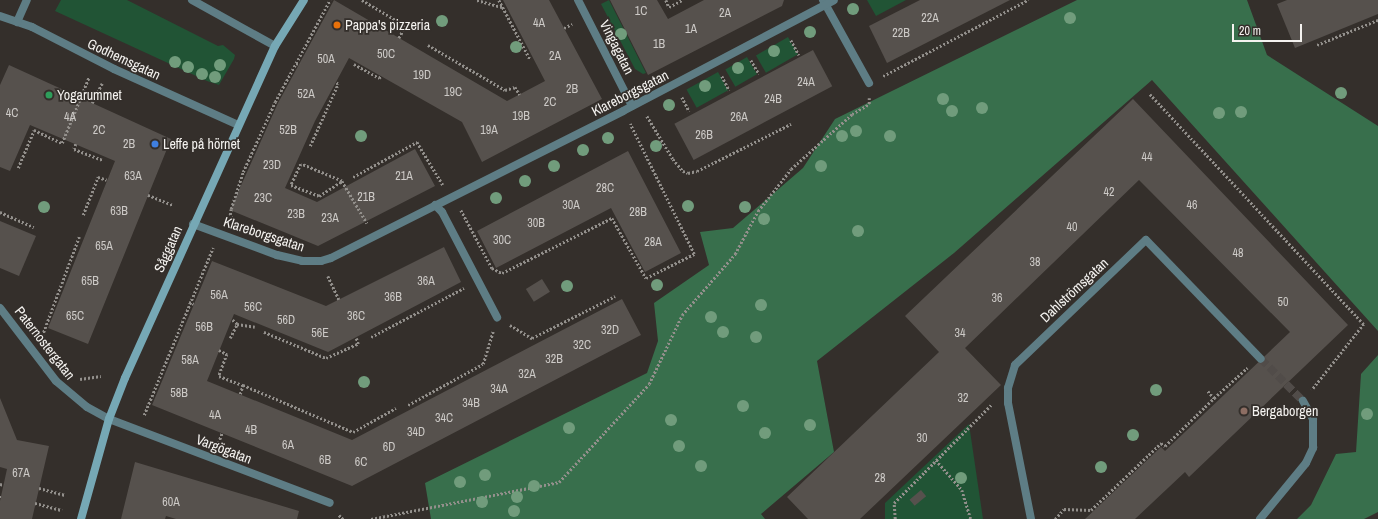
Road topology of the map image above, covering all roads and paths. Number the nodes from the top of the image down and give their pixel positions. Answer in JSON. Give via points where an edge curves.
{"nodes":[{"id":1,"x":27,"y":0,"type":"edge"},
{"id":2,"x":192,"y":0,"type":"edge"},
{"id":3,"x":304,"y":0,"type":"edge"},
{"id":4,"x":330,"y":0,"type":"edge"},
{"id":5,"x":362,"y":0,"type":"edge"},
{"id":6,"x":477,"y":0,"type":"edge"},
{"id":7,"x":499,"y":0,"type":"edge"},
{"id":8,"x":578,"y":0,"type":"edge"},
{"id":9,"x":666,"y":0,"type":"edge"},
{"id":10,"x":682,"y":0,"type":"edge"},
{"id":11,"x":834,"y":0,"type":"edge"},
{"id":12,"x":1028,"y":0,"type":"edge"},
{"id":13,"x":824,"y":2,"type":"edge"},
{"id":14,"x":503,"y":8,"type":"junction"},
{"id":15,"x":1,"y":18,"type":"edge"},
{"id":16,"x":569,"y":18,"type":"dead end"},
{"id":17,"x":1378,"y":20,"type":"edge"},
{"id":18,"x":18,"y":22,"type":"junction"},
{"id":19,"x":789,"y":23,"type":"junction"},
{"id":20,"x":572,"y":24,"type":"junction"},
{"id":21,"x":564,"y":28,"type":"dead end"},
{"id":22,"x":576,"y":30,"type":"dead end"},
{"id":23,"x":399,"y":38,"type":"dead end"},
{"id":24,"x":428,"y":45,"type":"dead end"},
{"id":25,"x":1317,"y":45,"type":"dead end"},
{"id":26,"x":275,"y":46,"type":"junction"},
{"id":27,"x":799,"y":55,"type":"dead end"},
{"id":28,"x":750,"y":58,"type":"dead end"},
{"id":29,"x":530,"y":59,"type":"dead end"},
{"id":30,"x":296,"y":62,"type":"junction"},
{"id":31,"x":300,"y":64,"type":"dead end"},
{"id":32,"x":354,"y":64,"type":"dead end"},
{"id":33,"x":721,"y":74,"type":"dead end"},
{"id":34,"x":759,"y":74,"type":"dead end"},
{"id":35,"x":381,"y":76,"type":"dead end"},
{"id":36,"x":89,"y":78,"type":"dead end"},
{"id":37,"x":102,"y":83,"type":"dead end"},
{"id":38,"x":336,"y":83,"type":"dead end"},
{"id":39,"x":868,"y":83,"type":"junction"},
{"id":40,"x":729,"y":90,"type":"dead end"},
{"id":41,"x":1150,"y":94,"type":"dead end"},
{"id":42,"x":520,"y":95,"type":"dead end"},
{"id":43,"x":681,"y":95,"type":"dead end"},
{"id":44,"x":92,"y":103,"type":"dead end"},
{"id":45,"x":632,"y":106,"type":"junction"},
{"id":46,"x":643,"y":109,"type":"dead end"},
{"id":47,"x":623,"y":111,"type":"junction"},
{"id":48,"x":689,"y":111,"type":"dead end"},
{"id":49,"x":791,"y":124,"type":"dead end"},
{"id":50,"x":238,"y":125,"type":"junction"},
{"id":51,"x":76,"y":144,"type":"dead end"},
{"id":52,"x":310,"y":146,"type":"dead end"},
{"id":53,"x":103,"y":160,"type":"dead end"},
{"id":54,"x":18,"y":168,"type":"dead end"},
{"id":55,"x":353,"y":177,"type":"dead end"},
{"id":56,"x":107,"y":180,"type":"dead end"},
{"id":57,"x":342,"y":181,"type":"junction"},
{"id":58,"x":451,"y":184,"type":"dead end"},
{"id":59,"x":444,"y":187,"type":"junction"},
{"id":60,"x":438,"y":191,"type":"dead end"},
{"id":61,"x":148,"y":195,"type":"dead end"},
{"id":62,"x":173,"y":204,"type":"dead end"},
{"id":63,"x":458,"y":204,"type":"dead end"},
{"id":64,"x":435,"y":205,"type":"junction"},
{"id":65,"x":0,"y":212,"type":"edge"},
{"id":66,"x":83,"y":215,"type":"dead end"},
{"id":67,"x":230,"y":215,"type":"junction"},
{"id":68,"x":366,"y":221,"type":"dead end"},
{"id":69,"x":193,"y":224,"type":"junction"},
{"id":70,"x":237,"y":225,"type":"dead end"},
{"id":71,"x":34,"y":227,"type":"dead end"},
{"id":72,"x":219,"y":234,"type":"junction"},
{"id":73,"x":79,"y":237,"type":"dead end"},
{"id":74,"x":326,"y":273,"type":"dead end"},
{"id":75,"x":478,"y":280,"type":"junction"},
{"id":76,"x":615,"y":296,"type":"dead end"},
{"id":77,"x":339,"y":300,"type":"dead end"},
{"id":78,"x":189,"y":302,"type":"junction"},
{"id":79,"x":194,"y":304,"type":"dead end"},
{"id":80,"x":0,"y":308,"type":"edge"},
{"id":81,"x":497,"y":317,"type":"junction"},
{"id":82,"x":232,"y":320,"type":"dead end"},
{"id":83,"x":237,"y":324,"type":"junction"},
{"id":84,"x":255,"y":327,"type":"dead end"},
{"id":85,"x":177,"y":332,"type":"junction"},
{"id":86,"x":264,"y":332,"type":"dead end"},
{"id":87,"x":182,"y":334,"type":"dead end"},
{"id":88,"x":371,"y":337,"type":"dead end"},
{"id":89,"x":230,"y":338,"type":"dead end"},
{"id":90,"x":356,"y":338,"type":"dead end"},
{"id":91,"x":40,"y":340,"type":"dead end"},
{"id":92,"x":219,"y":350,"type":"dead end"},
{"id":93,"x":1261,"y":359,"type":"tunnel mouth"},
{"id":94,"x":1250,"y":364,"type":"dead end"},
{"id":95,"x":243,"y":385,"type":"junction"},
{"id":96,"x":1208,"y":390,"type":"dead end"},
{"id":97,"x":240,"y":394,"type":"dead end"},
{"id":98,"x":1008,"y":394,"type":"junction"},
{"id":99,"x":1214,"y":398,"type":"junction"},
{"id":100,"x":1303,"y":401,"type":"joint"},
{"id":101,"x":408,"y":405,"type":"dead end"},
{"id":102,"x":396,"y":408,"type":"dead end"},
{"id":103,"x":109,"y":419,"type":"junction"},
{"id":104,"x":138,"y":430,"type":"junction"},
{"id":105,"x":936,"y":460,"type":"junction"},
{"id":106,"x":0,"y":484,"type":"edge"},
{"id":107,"x":4,"y":485,"type":"dead end"},
{"id":108,"x":39,"y":488,"type":"dead end"},
{"id":109,"x":65,"y":495,"type":"dead end"},
{"id":110,"x":36,"y":503,"type":"dead end"},
{"id":111,"x":330,"y":503,"type":"dead end"},
{"id":112,"x":62,"y":510,"type":"dead end"},
{"id":113,"x":82,"y":519,"type":"edge"},
{"id":114,"x":371,"y":519,"type":"edge"},
{"id":115,"x":895,"y":519,"type":"edge"},
{"id":116,"x":971,"y":519,"type":"edge"},
{"id":117,"x":1031,"y":519,"type":"edge"},
{"id":118,"x":1055,"y":519,"type":"edge"},
{"id":119,"x":1260,"y":519,"type":"edge"}],
"edges":[{"from":1,"to":18,"type":"street"},
{"from":2,"to":26,"type":"street"},
{"from":3,"to":26,"type":"street","name":"Såggatan"},
{"from":4,"to":30,"type":"path"},
{"from":5,"to":23,"type":"path","via":[[406,26]]},
{"from":6,"to":14,"type":"path"},
{"from":7,"to":14,"type":"path"},
{"from":8,"to":45,"type":"street","name":"Vingagatan"},
{"from":9,"to":10,"type":"path","via":[[669,6]]},
{"from":11,"to":13,"type":"street","name":"Klareborgsgatan"},
{"from":12,"to":39,"type":"path"},
{"from":13,"to":19,"type":"street","name":"Klareborgsgatan"},
{"from":13,"to":39,"type":"street"},
{"from":14,"to":29,"type":"path"},
{"from":15,"to":18,"type":"street","name":"Godhemsgatan"},
{"from":16,"to":20,"type":"path"},
{"from":17,"to":25,"type":"path"},
{"from":18,"to":50,"type":"street","name":"Godhemsgatan"},
{"from":19,"to":27,"type":"path","via":[[792,28],[786,31]]},
{"from":19,"to":45,"type":"street","name":"Klareborgsgatan"},
{"from":20,"to":21,"type":"path"},
{"from":20,"to":22,"type":"path"},
{"from":24,"to":42,"type":"path","via":[[505,90],[515,87]]},
{"from":26,"to":50,"type":"street","name":"Såggatan"},
{"from":28,"to":34,"type":"path"},
{"from":30,"to":31,"type":"path"},
{"from":30,"to":67,"type":"path","via":[[243,172]]},
{"from":32,"to":35,"type":"path","via":[[380,78]]},
{"from":33,"to":40,"type":"path"},
{"from":36,"to":54,"type":"path","via":[[62,143],[34,130]]},
{"from":37,"to":44,"type":"path"},
{"from":38,"to":52,"type":"path","via":[[338,84]]},
{"from":39,"to":114,"type":"path","via":[[869,104],[852,114],[791,169],[758,211],[735,254],[682,314],[649,384],[560,482]]},
{"from":41,"to":100,"type":"path","via":[[1364,324]]},
{"from":43,"to":48,"type":"path"},
{"from":45,"to":47,"type":"street","name":"Klareborgsgatan"},
{"from":46,"to":49,"type":"path","via":[[673,159],[683,171],[688,172],[697,171]]},
{"from":47,"to":63,"type":"path","via":[[694,254],[646,278],[612,218],[502,273],[492,268]]},
{"from":47,"to":64,"type":"street","name":"Klareborgsgatan"},
{"from":50,"to":69,"type":"street","name":"Såggatan"},
{"from":51,"to":53,"type":"path","via":[[74,149]]},
{"from":55,"to":59,"type":"path","via":[[417,142]]},
{"from":56,"to":66,"type":"path","via":[[98,177]]},
{"from":57,"to":57,"type":"path","via":[[319,196],[291,186],[301,164]]},
{"from":57,"to":68,"type":"path"},
{"from":58,"to":59,"type":"path"},
{"from":59,"to":60,"type":"path"},
{"from":61,"to":62,"type":"path"},
{"from":64,"to":72,"type":"street","name":"Klareborgsgatan","via":[[321,261],[302,261],[277,256]]},
{"from":64,"to":75,"type":"street","via":[[442,212]]},
{"from":65,"to":71,"type":"path"},
{"from":67,"to":70,"type":"path"},
{"from":67,"to":72,"type":"path"},
{"from":69,"to":72,"type":"street","name":"Klareborgsgatan"},
{"from":69,"to":103,"type":"street","name":"Såggatan"},
{"from":72,"to":78,"type":"path"},
{"from":73,"to":91,"type":"path"},
{"from":74,"to":77,"type":"path"},
{"from":75,"to":81,"type":"street"},
{"from":75,"to":88,"type":"path"},
{"from":76,"to":81,"type":"path","via":[[532,338]]},
{"from":78,"to":79,"type":"path"},
{"from":78,"to":85,"type":"path"},
{"from":80,"to":103,"type":"street","name":"Paternostergatan","via":[[56,381],[73,397]]},
{"from":81,"to":101,"type":"path","via":[[484,364]]},
{"from":82,"to":83,"type":"path"},
{"from":83,"to":84,"type":"path"},
{"from":83,"to":89,"type":"path"},
{"from":85,"to":87,"type":"path"},
{"from":85,"to":104,"type":"path"},
{"from":86,"to":90,"type":"path","via":[[326,358],[358,344]]},
{"from":92,"to":95,"type":"path","via":[[227,354],[219,376]]},
{"from":93,"to":98,"type":"street","name":"Dahlströmsgatan","via":[[1146,240],[1019,359],[1010,377]]},
{"from":94,"to":99,"type":"path"},
{"from":95,"to":97,"type":"path"},
{"from":95,"to":102,"type":"path","via":[[353,432]]},
{"from":96,"to":99,"type":"path"},
{"from":98,"to":105,"type":"path","via":[[994,403]]},
{"from":98,"to":117,"type":"street","name":"Dahlströmsgatan","via":[[1010,419]]},
{"from":99,"to":118,"type":"path","via":[[1165,446],[1161,443],[1091,510],[1064,510]]},
{"from":100,"to":119,"type":"street","via":[[1313,419],[1312,448],[1306,463]]},
{"from":103,"to":104,"type":"street","name":"Vargögatan"},
{"from":103,"to":113,"type":"street","name":"Såggatan"},
{"from":104,"to":111,"type":"street","name":"Vargögatan"},
{"from":105,"to":115,"type":"path","via":[[894,503]]},
{"from":105,"to":116,"type":"path","via":[[962,490]]},
{"from":106,"to":107,"type":"path"},
{"from":108,"to":109,"type":"path"},
{"from":110,"to":112,"type":"path"}]}
